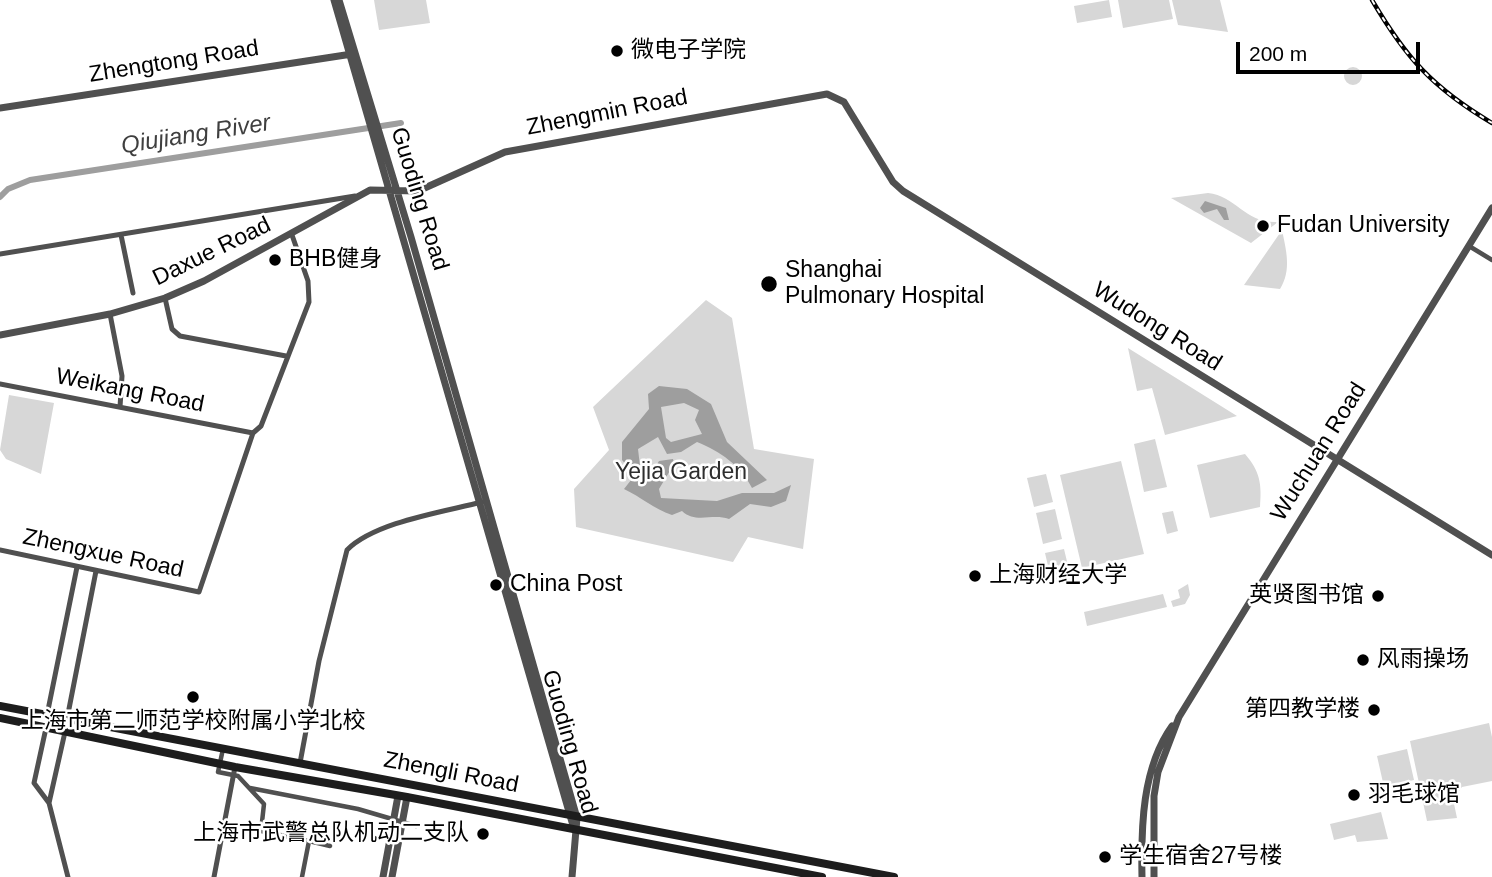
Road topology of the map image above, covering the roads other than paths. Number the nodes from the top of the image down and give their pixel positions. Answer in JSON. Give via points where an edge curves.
{"nodes":[{"id":1,"x":334,"y":0,"type":"edge"},
{"id":2,"x":339,"y":0,"type":"edge"},
{"id":3,"x":352,"y":54,"type":"junction"},
{"id":4,"x":836,"y":97,"type":"joint"},
{"id":5,"x":0,"y":108,"type":"edge"},
{"id":6,"x":394,"y":191,"type":"junction"},
{"id":7,"x":359,"y":195,"type":"junction"},
{"id":8,"x":1492,"y":208,"type":"edge"},
{"id":9,"x":121,"y":235,"type":"junction"},
{"id":10,"x":292,"y":235,"type":"junction"},
{"id":11,"x":1469,"y":246,"type":"junction"},
{"id":12,"x":0,"y":254,"type":"edge"},
{"id":13,"x":1492,"y":260,"type":"edge"},
{"id":14,"x":133,"y":293,"type":"dead end"},
{"id":15,"x":165,"y":298,"type":"junction"},
{"id":16,"x":110,"y":314,"type":"junction"},
{"id":17,"x":0,"y":335,"type":"edge"},
{"id":18,"x":286,"y":356,"type":"junction"},
{"id":19,"x":0,"y":384,"type":"edge"},
{"id":20,"x":120,"y":407,"type":"junction"},
{"id":21,"x":253,"y":433,"type":"junction"},
{"id":22,"x":1336,"y":458,"type":"junction"},
{"id":23,"x":482,"y":502,"type":"junction"},
{"id":24,"x":0,"y":550,"type":"edge"},
{"id":25,"x":1492,"y":555,"type":"edge"},
{"id":26,"x":77,"y":567,"type":"junction"},
{"id":27,"x":96,"y":571,"type":"junction"},
{"id":28,"x":0,"y":706,"type":"edge"},
{"id":29,"x":47,"y":715,"type":"junction"},
{"id":30,"x":1179,"y":717,"type":"junction"},
{"id":31,"x":0,"y":718,"type":"edge"},
{"id":32,"x":67,"y":719,"type":"junction"},
{"id":33,"x":46,"y":728,"type":"junction"},
{"id":34,"x":65,"y":732,"type":"junction"},
{"id":35,"x":223,"y":748,"type":"junction"},
{"id":36,"x":300,"y":763,"type":"junction"},
{"id":37,"x":220,"y":764,"type":"junction"},
{"id":38,"x":234,"y":771,"type":"junction"},
{"id":39,"x":249,"y":788,"type":"junction"},
{"id":40,"x":402,"y":796,"type":"junction"},
{"id":41,"x":49,"y":803,"type":"junction"},
{"id":42,"x":572,"y":817,"type":"junction"},
{"id":43,"x":398,"y":820,"type":"junction"},
{"id":44,"x":416,"y":826,"type":"dead end"},
{"id":45,"x":574,"y":830,"type":"junction"},
{"id":46,"x":309,"y":841,"type":"junction"},
{"id":47,"x":330,"y":846,"type":"dead end"},
{"id":48,"x":68,"y":877,"type":"edge"},
{"id":49,"x":215,"y":877,"type":"edge"},
{"id":50,"x":302,"y":877,"type":"edge"},
{"id":51,"x":383,"y":877,"type":"edge"},
{"id":52,"x":393,"y":877,"type":"edge"},
{"id":53,"x":572,"y":877,"type":"edge"},
{"id":54,"x":822,"y":877,"type":"edge"},
{"id":55,"x":894,"y":877,"type":"edge"},
{"id":56,"x":1142,"y":877,"type":"edge"},
{"id":57,"x":1154,"y":877,"type":"edge"}],
"edges":[{"from":1,"to":3,"type":"street","name":"Guoding Road"},
{"from":2,"to":3,"type":"street","name":"Guoding Road"},
{"from":3,"to":5,"type":"street","name":"Zhengtong Road"},
{"from":3,"to":6,"type":"street","name":"Guoding Road"},
{"from":4,"to":6,"type":"street","name":"Zhengmin Road","via":[[816,94],[537,145],[505,152],[418,191]]},
{"from":4,"to":22,"type":"street","name":"Wudong Road","via":[[852,113],[903,191]]},
{"from":6,"to":7,"type":"street","name":"Daxue Road","via":[[374,189]]},
{"from":6,"to":23,"type":"street","name":"Guoding Road"},
{"from":7,"to":9,"type":"street"},
{"from":7,"to":10,"type":"street","name":"Daxue Road"},
{"from":8,"to":11,"type":"street","name":"Wuchuan Road"},
{"from":9,"to":12,"type":"street"},
{"from":9,"to":14,"type":"street"},
{"from":10,"to":15,"type":"street","name":"Daxue Road"},
{"from":10,"to":18,"type":"street","via":[[310,292],[307,310]]},
{"from":11,"to":13,"type":"street"},
{"from":11,"to":22,"type":"street","name":"Wuchuan Road"},
{"from":15,"to":16,"type":"street","name":"Daxue Road"},
{"from":15,"to":18,"type":"street","via":[[172,329],[180,336]]},
{"from":16,"to":17,"type":"street","name":"Daxue Road"},
{"from":16,"to":20,"type":"street","via":[[122,376]]},
{"from":18,"to":21,"type":"street","via":[[261,426]]},
{"from":19,"to":20,"type":"street","name":"Weikang Road"},
{"from":20,"to":21,"type":"street","name":"Weikang Road"},
{"from":21,"to":27,"type":"street","name":"Zhengxue Road","via":[[199,592]]},
{"from":22,"to":25,"type":"street","name":"Wudong Road"},
{"from":22,"to":30,"type":"street","name":"Wuchuan Road"},
{"from":23,"to":36,"type":"street","via":[[382,529],[347,550],[324,636]]},
{"from":23,"to":42,"type":"street","name":"Guoding Road"},
{"from":24,"to":26,"type":"street","name":"Zhengxue Road"},
{"from":26,"to":27,"type":"street","name":"Zhengxue Road"},
{"from":26,"to":29,"type":"street"},
{"from":27,"to":32,"type":"street"},
{"from":28,"to":29,"type":"main road","name":"Zhengli Road"},
{"from":29,"to":32,"type":"main road","name":"Zhengli Road"},
{"from":30,"to":56,"type":"street","name":"Wuchuan Road","via":[[1167,734],[1150,781],[1143,812]]},
{"from":30,"to":57,"type":"street","name":"Wuchuan Road","via":[[1154,796]]},
{"from":31,"to":33,"type":"main road","name":"Zhengli Road"},
{"from":32,"to":35,"type":"main road","name":"Zhengli Road"},
{"from":33,"to":34,"type":"main road","name":"Zhengli Road"},
{"from":33,"to":41,"type":"street","via":[[34,783]]},
{"from":34,"to":37,"type":"main road","name":"Zhengli Road"},
{"from":34,"to":41,"type":"street"},
{"from":35,"to":36,"type":"main road","name":"Zhengli Road"},
{"from":35,"to":37,"type":"street"},
{"from":36,"to":42,"type":"main road","name":"Zhengli Road"},
{"from":37,"to":38,"type":"main road","name":"Zhengli Road"},
{"from":38,"to":39,"type":"street"},
{"from":38,"to":40,"type":"main road","name":"Zhengli Road"},
{"from":38,"to":49,"type":"street"},
{"from":39,"to":43,"type":"street"},
{"from":39,"to":46,"type":"street","via":[[264,804],[261,831]]},
{"from":40,"to":43,"type":"street"},
{"from":40,"to":45,"type":"main road","name":"Zhengli Road"},
{"from":41,"to":48,"type":"street"},
{"from":42,"to":45,"type":"street","name":"Guoding Road"},
{"from":42,"to":55,"type":"main road","name":"Zhengli Road"},
{"from":43,"to":44,"type":"street"},
{"from":43,"to":51,"type":"street"},
{"from":43,"to":52,"type":"street"},
{"from":45,"to":53,"type":"street"},
{"from":45,"to":54,"type":"main road","name":"Zhengli Road"},
{"from":46,"to":47,"type":"street"},
{"from":46,"to":50,"type":"street"}]}
